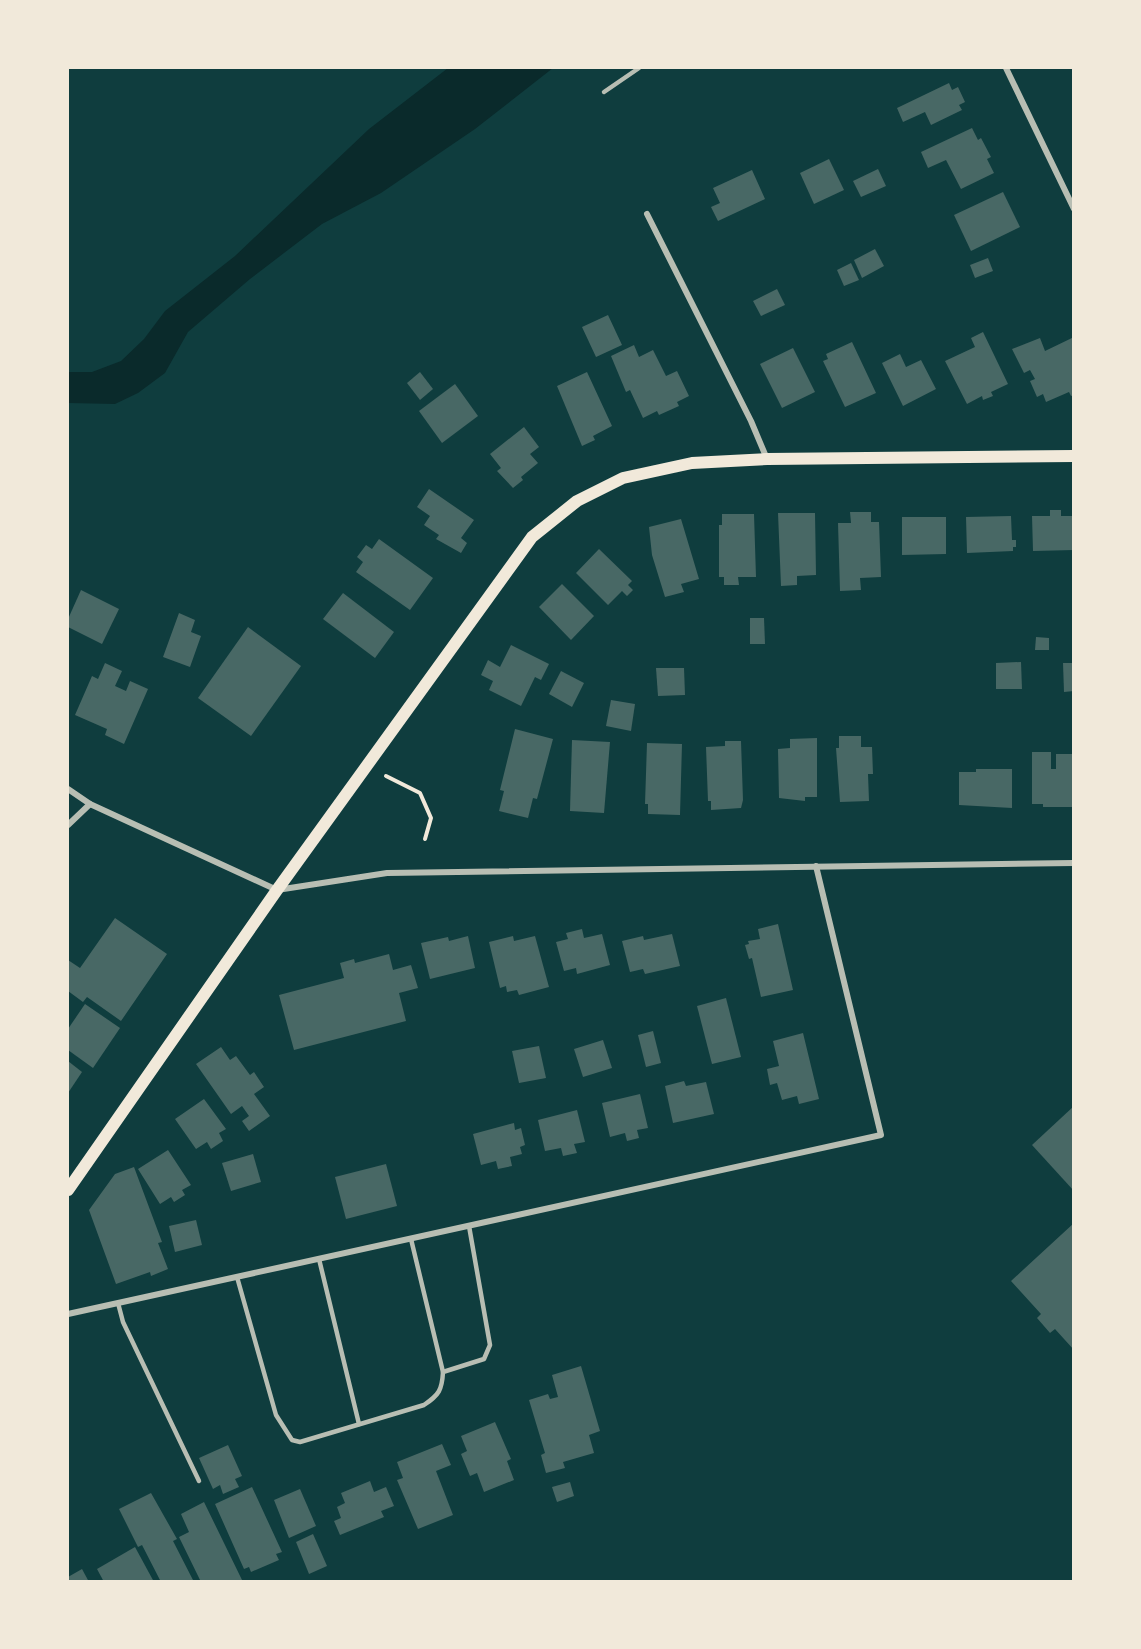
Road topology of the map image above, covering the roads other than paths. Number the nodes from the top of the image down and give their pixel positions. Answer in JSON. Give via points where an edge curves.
{"nodes":[{"id":1,"x":639,"y":68,"type":"edge"},
{"id":2,"x":1006,"y":68,"type":"edge"},
{"id":3,"x":604,"y":92,"type":"dead end"},
{"id":4,"x":1074,"y":209,"type":"edge"},
{"id":5,"x":646,"y":214,"type":"dead end"},
{"id":6,"x":1074,"y":456,"type":"edge"},
{"id":7,"x":767,"y":459,"type":"junction"},
{"id":8,"x":68,"y":789,"type":"edge"},
{"id":9,"x":90,"y":804,"type":"junction"},
{"id":10,"x":68,"y":825,"type":"edge"},
{"id":11,"x":1074,"y":863,"type":"edge"},
{"id":12,"x":816,"y":866,"type":"junction"},
{"id":13,"x":277,"y":890,"type":"junction"},
{"id":14,"x":68,"y":1190,"type":"edge"},
{"id":15,"x":470,"y":1226,"type":"junction"},
{"id":16,"x":411,"y":1239,"type":"junction"},
{"id":17,"x":319,"y":1259,"type":"junction"},
{"id":18,"x":237,"y":1277,"type":"junction"},
{"id":19,"x":118,"y":1303,"type":"junction"},
{"id":20,"x":68,"y":1314,"type":"edge"},
{"id":21,"x":443,"y":1372,"type":"junction"},
{"id":22,"x":359,"y":1425,"type":"junction"},
{"id":23,"x":199,"y":1481,"type":"dead end"}],
"edges":[{"from":1,"to":3,"type":"lane"},
{"from":2,"to":4,"type":"street"},
{"from":5,"to":7,"type":"street","via":[[752,421]]},
{"from":6,"to":7,"type":"main road"},
{"from":7,"to":13,"type":"main road","via":[[692,464],[623,478],[577,501],[531,537]]},
{"from":8,"to":9,"type":"street"},
{"from":9,"to":10,"type":"street"},
{"from":9,"to":13,"type":"street"},
{"from":11,"to":12,"type":"street"},
{"from":12,"to":13,"type":"street","via":[[387,873]]},
{"from":12,"to":15,"type":"street","via":[[881,1135]]},
{"from":13,"to":14,"type":"main road"},
{"from":15,"to":16,"type":"street"},
{"from":15,"to":21,"type":"lane","via":[[490,1345],[484,1359]]},
{"from":16,"to":17,"type":"street"},
{"from":16,"to":21,"type":"lane"},
{"from":17,"to":18,"type":"street"},
{"from":17,"to":22,"type":"lane"},
{"from":18,"to":19,"type":"street"},
{"from":18,"to":22,"type":"lane","via":[[276,1415],[292,1440],[300,1442]]},
{"from":19,"to":20,"type":"street"},
{"from":19,"to":23,"type":"lane","via":[[123,1322]]},
{"from":21,"to":22,"type":"lane","via":[[437,1397],[424,1405]]}]}
